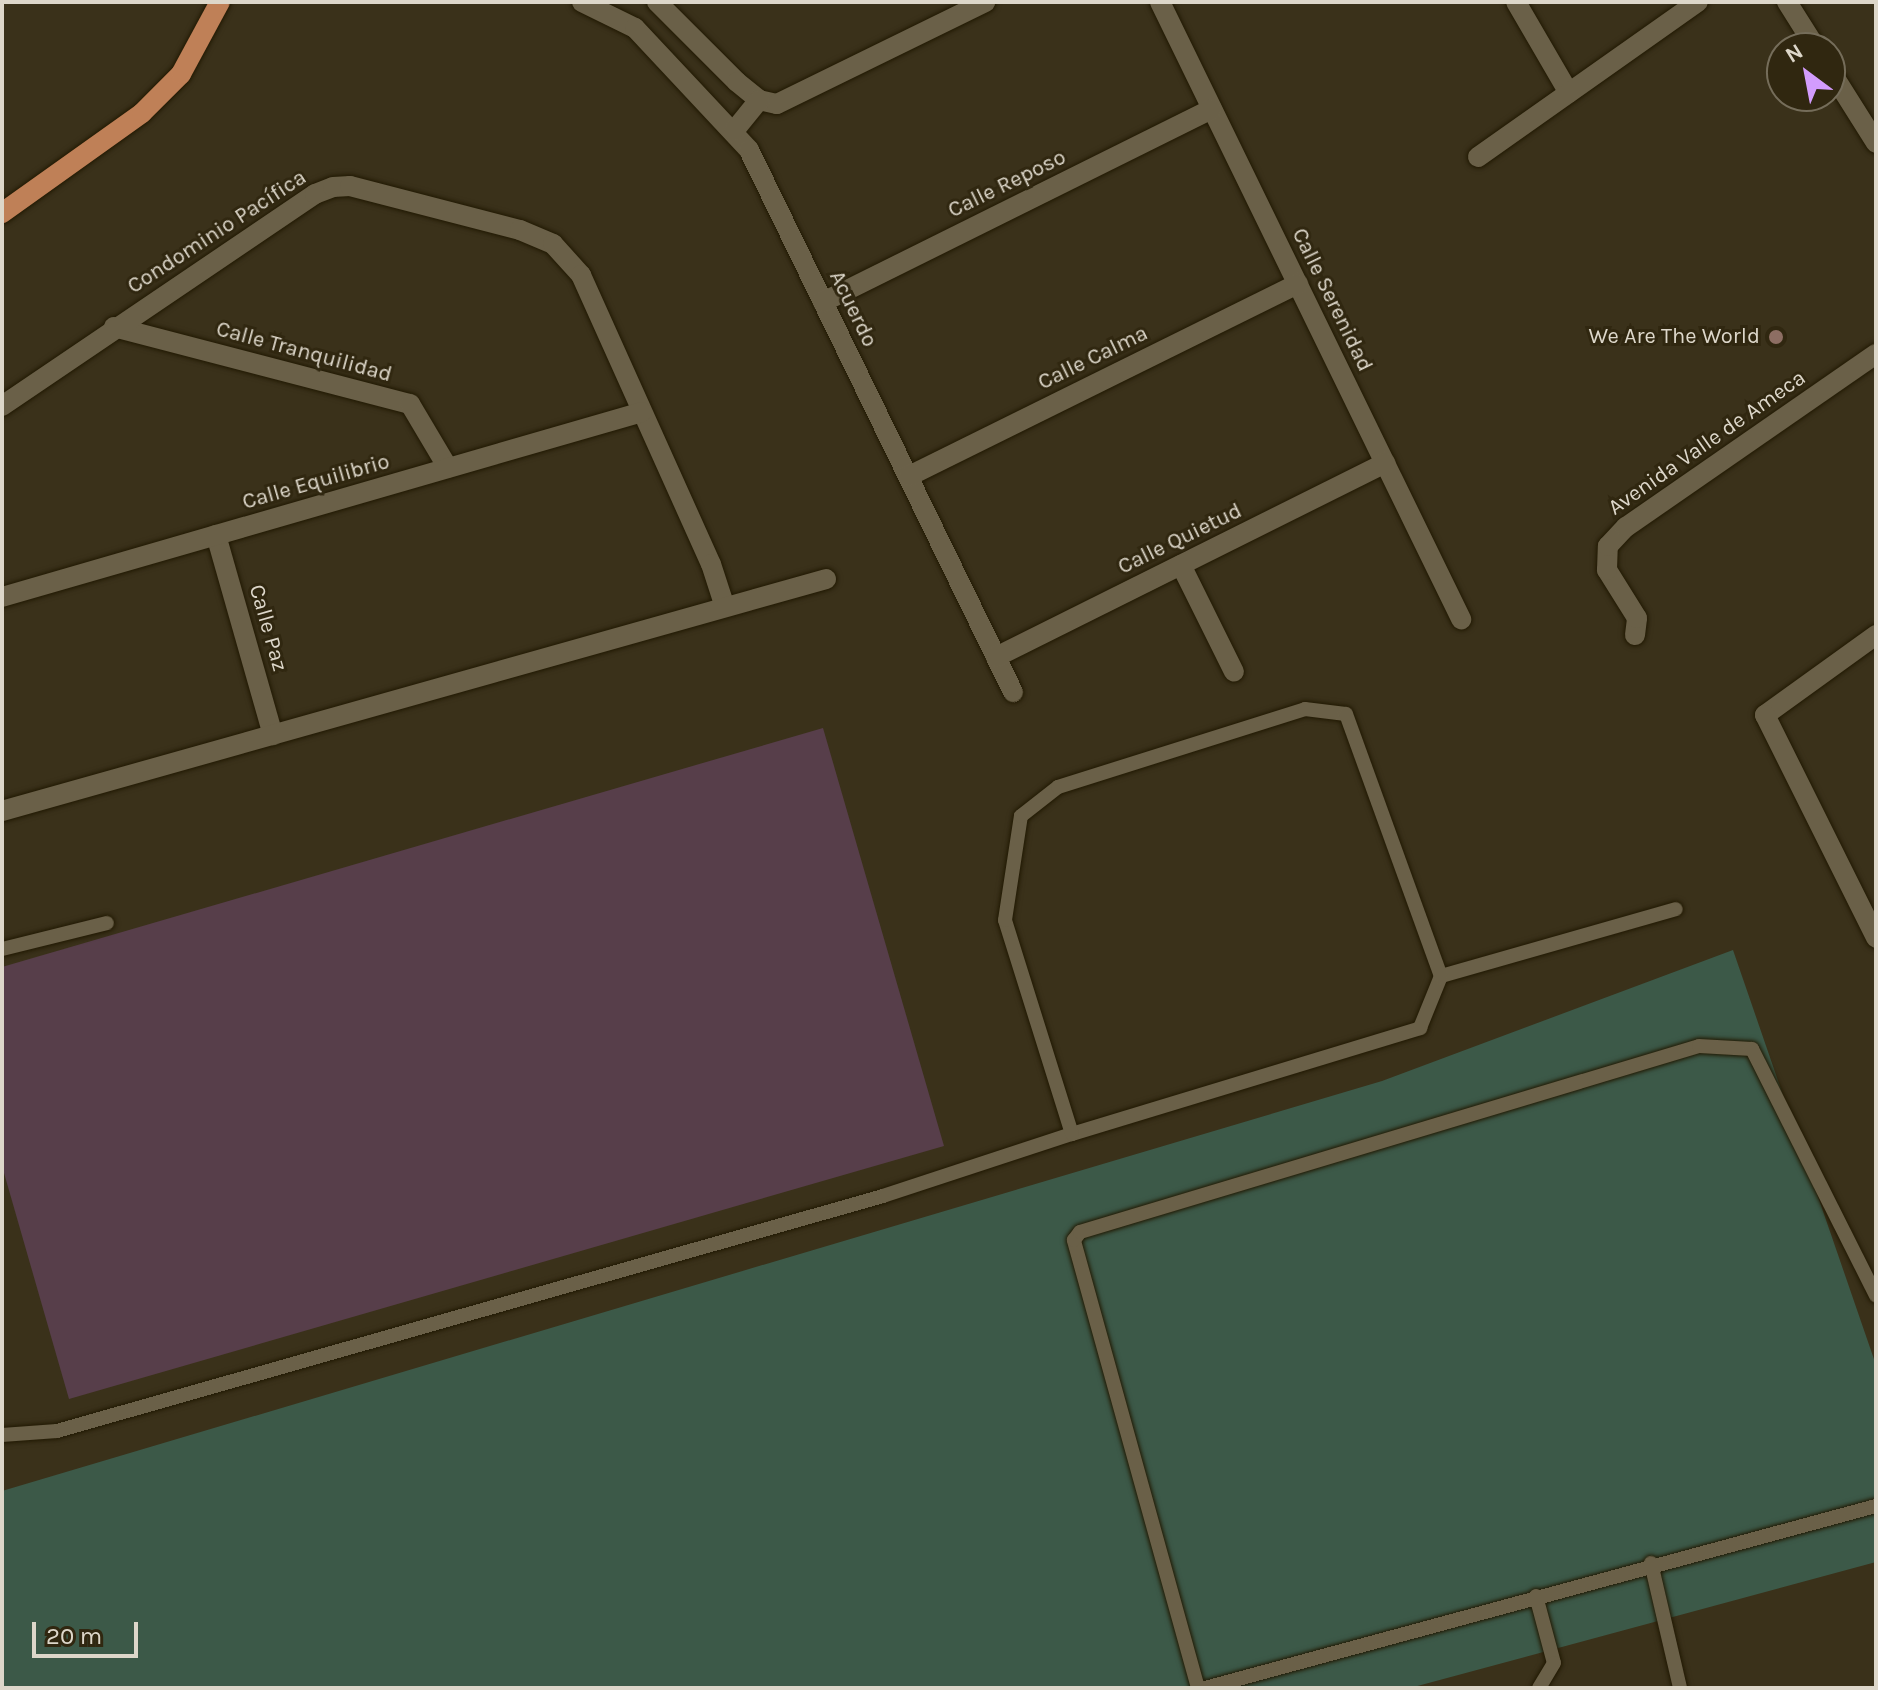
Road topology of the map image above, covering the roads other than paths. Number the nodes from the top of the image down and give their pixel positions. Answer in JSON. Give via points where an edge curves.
{"nodes":[{"id":1,"x":220,"y":2,"type":"edge"},
{"id":2,"x":582,"y":2,"type":"edge"},
{"id":3,"x":657,"y":2,"type":"edge"},
{"id":4,"x":985,"y":2,"type":"edge"},
{"id":5,"x":1160,"y":2,"type":"edge"},
{"id":6,"x":1516,"y":2,"type":"edge"},
{"id":7,"x":1698,"y":2,"type":"edge"},
{"id":8,"x":1787,"y":2,"type":"edge"},
{"id":9,"x":1806,"y":32,"type":"edge"},
{"id":10,"x":1569,"y":93,"type":"junction"},
{"id":11,"x":1846,"y":95,"type":"edge"},
{"id":12,"x":759,"y":100,"type":"junction"},
{"id":13,"x":1212,"y":109,"type":"junction"},
{"id":14,"x":734,"y":131,"type":"junction"},
{"id":15,"x":1876,"y":143,"type":"edge"},
{"id":16,"x":1478,"y":157,"type":"dead end"},
{"id":17,"x":2,"y":213,"type":"edge"},
{"id":18,"x":1298,"y":284,"type":"junction"},
{"id":19,"x":823,"y":302,"type":"junction"},
{"id":20,"x":114,"y":327,"type":"junction"},
{"id":21,"x":1876,"y":354,"type":"edge"},
{"id":22,"x":2,"y":406,"type":"edge"},
{"id":23,"x":642,"y":412,"type":"junction"},
{"id":24,"x":1385,"y":463,"type":"junction"},
{"id":25,"x":448,"y":468,"type":"junction"},
{"id":26,"x":909,"y":476,"type":"junction"},
{"id":27,"x":216,"y":535,"type":"junction"},
{"id":28,"x":1181,"y":565,"type":"junction"},
{"id":29,"x":826,"y":579,"type":"dead end"},
{"id":30,"x":2,"y":597,"type":"edge"},
{"id":31,"x":725,"y":607,"type":"junction"},
{"id":32,"x":1461,"y":619,"type":"dead end"},
{"id":33,"x":1635,"y":635,"type":"dead end"},
{"id":34,"x":1876,"y":635,"type":"edge"},
{"id":35,"x":996,"y":657,"type":"junction"},
{"id":36,"x":1234,"y":672,"type":"dead end"},
{"id":37,"x":1013,"y":692,"type":"dead end"},
{"id":38,"x":273,"y":735,"type":"junction"},
{"id":39,"x":2,"y":811,"type":"edge"},
{"id":40,"x":1676,"y":909,"type":"dead end"},
{"id":41,"x":107,"y":923,"type":"dead end"},
{"id":42,"x":1876,"y":938,"type":"edge"},
{"id":43,"x":2,"y":949,"type":"edge"},
{"id":44,"x":1441,"y":976,"type":"junction"},
{"id":45,"x":1072,"y":1134,"type":"junction"},
{"id":46,"x":1876,"y":1296,"type":"edge"},
{"id":47,"x":2,"y":1435,"type":"edge"},
{"id":48,"x":1876,"y":1506,"type":"edge"},
{"id":49,"x":1651,"y":1563,"type":"junction"},
{"id":50,"x":1536,"y":1596,"type":"junction"},
{"id":51,"x":1198,"y":1688,"type":"edge"},
{"id":52,"x":1205,"y":1688,"type":"edge"},
{"id":53,"x":1539,"y":1688,"type":"edge"},
{"id":54,"x":1680,"y":1688,"type":"edge"}],
"edges":[{"from":1,"to":17,"type":"main road","via":[[181,74],[142,113]]},
{"from":2,"to":14,"type":"street","name":"Acuerdo","via":[[635,28]]},
{"from":3,"to":12,"type":"street"},
{"from":4,"to":12,"type":"street","via":[[777,104]]},
{"from":5,"to":13,"type":"street","name":"Calle Serenidad"},
{"from":6,"to":10,"type":"street"},
{"from":7,"to":10,"type":"street"},
{"from":8,"to":9,"type":"street"},
{"from":10,"to":16,"type":"street"},
{"from":11,"to":15,"type":"street"},
{"from":12,"to":14,"type":"street"},
{"from":13,"to":18,"type":"street","name":"Calle Serenidad"},
{"from":13,"to":19,"type":"street","name":"Calle Reposo"},
{"from":14,"to":19,"type":"street","name":"Acuerdo","via":[[749,150]]},
{"from":18,"to":24,"type":"street","name":"Calle Serenidad"},
{"from":18,"to":26,"type":"street","name":"Calle Calma"},
{"from":19,"to":26,"type":"street","name":"Acuerdo"},
{"from":20,"to":22,"type":"street","name":"Condominio Pacífica"},
{"from":20,"to":23,"type":"street","name":"Condominio Pacífica","via":[[315,194],[350,186],[520,230],[553,244],[581,275]]},
{"from":20,"to":25,"type":"street","name":"Calle Tranquilidad","via":[[410,404]]},
{"from":21,"to":33,"type":"street","name":"Avenida Valle de Ameca","via":[[1626,527],[1608,546],[1607,570],[1637,618]]},
{"from":23,"to":25,"type":"street","name":"Calle Equilibrio"},
{"from":23,"to":31,"type":"street","name":"Condominio Pacífica"},
{"from":24,"to":28,"type":"street","name":"Calle Quietud"},
{"from":24,"to":32,"type":"street","name":"Calle Serenidad"},
{"from":25,"to":27,"type":"street","name":"Calle Equilibrio"},
{"from":26,"to":35,"type":"street","name":"Acuerdo"},
{"from":27,"to":30,"type":"street","name":"Calle Equilibrio"},
{"from":27,"to":38,"type":"street","name":"Calle Paz"},
{"from":28,"to":35,"type":"street","name":"Calle Quietud"},
{"from":28,"to":36,"type":"street"},
{"from":29,"to":31,"type":"street"},
{"from":31,"to":38,"type":"street"},
{"from":34,"to":42,"type":"street","via":[[1765,715]]},
{"from":35,"to":37,"type":"street","name":"Acuerdo"},
{"from":38,"to":39,"type":"street"},
{"from":40,"to":44,"type":"lane"},
{"from":41,"to":43,"type":"lane"},
{"from":44,"to":45,"type":"lane","via":[[1420,1028]]},
{"from":44,"to":45,"type":"lane","via":[[1346,714],[1305,709],[1058,787],[1021,816],[1005,920]]},
{"from":45,"to":47,"type":"lane","via":[[883,1196],[72,1427]]},
{"from":46,"to":51,"type":"lane","via":[[1762,1059],[1752,1049],[1699,1046],[1080,1232],[1074,1240]]},
{"from":48,"to":49,"type":"lane"},
{"from":49,"to":50,"type":"lane"},
{"from":49,"to":54,"type":"lane"},
{"from":50,"to":52,"type":"lane"},
{"from":50,"to":53,"type":"lane","via":[[1554,1663]]}]}
